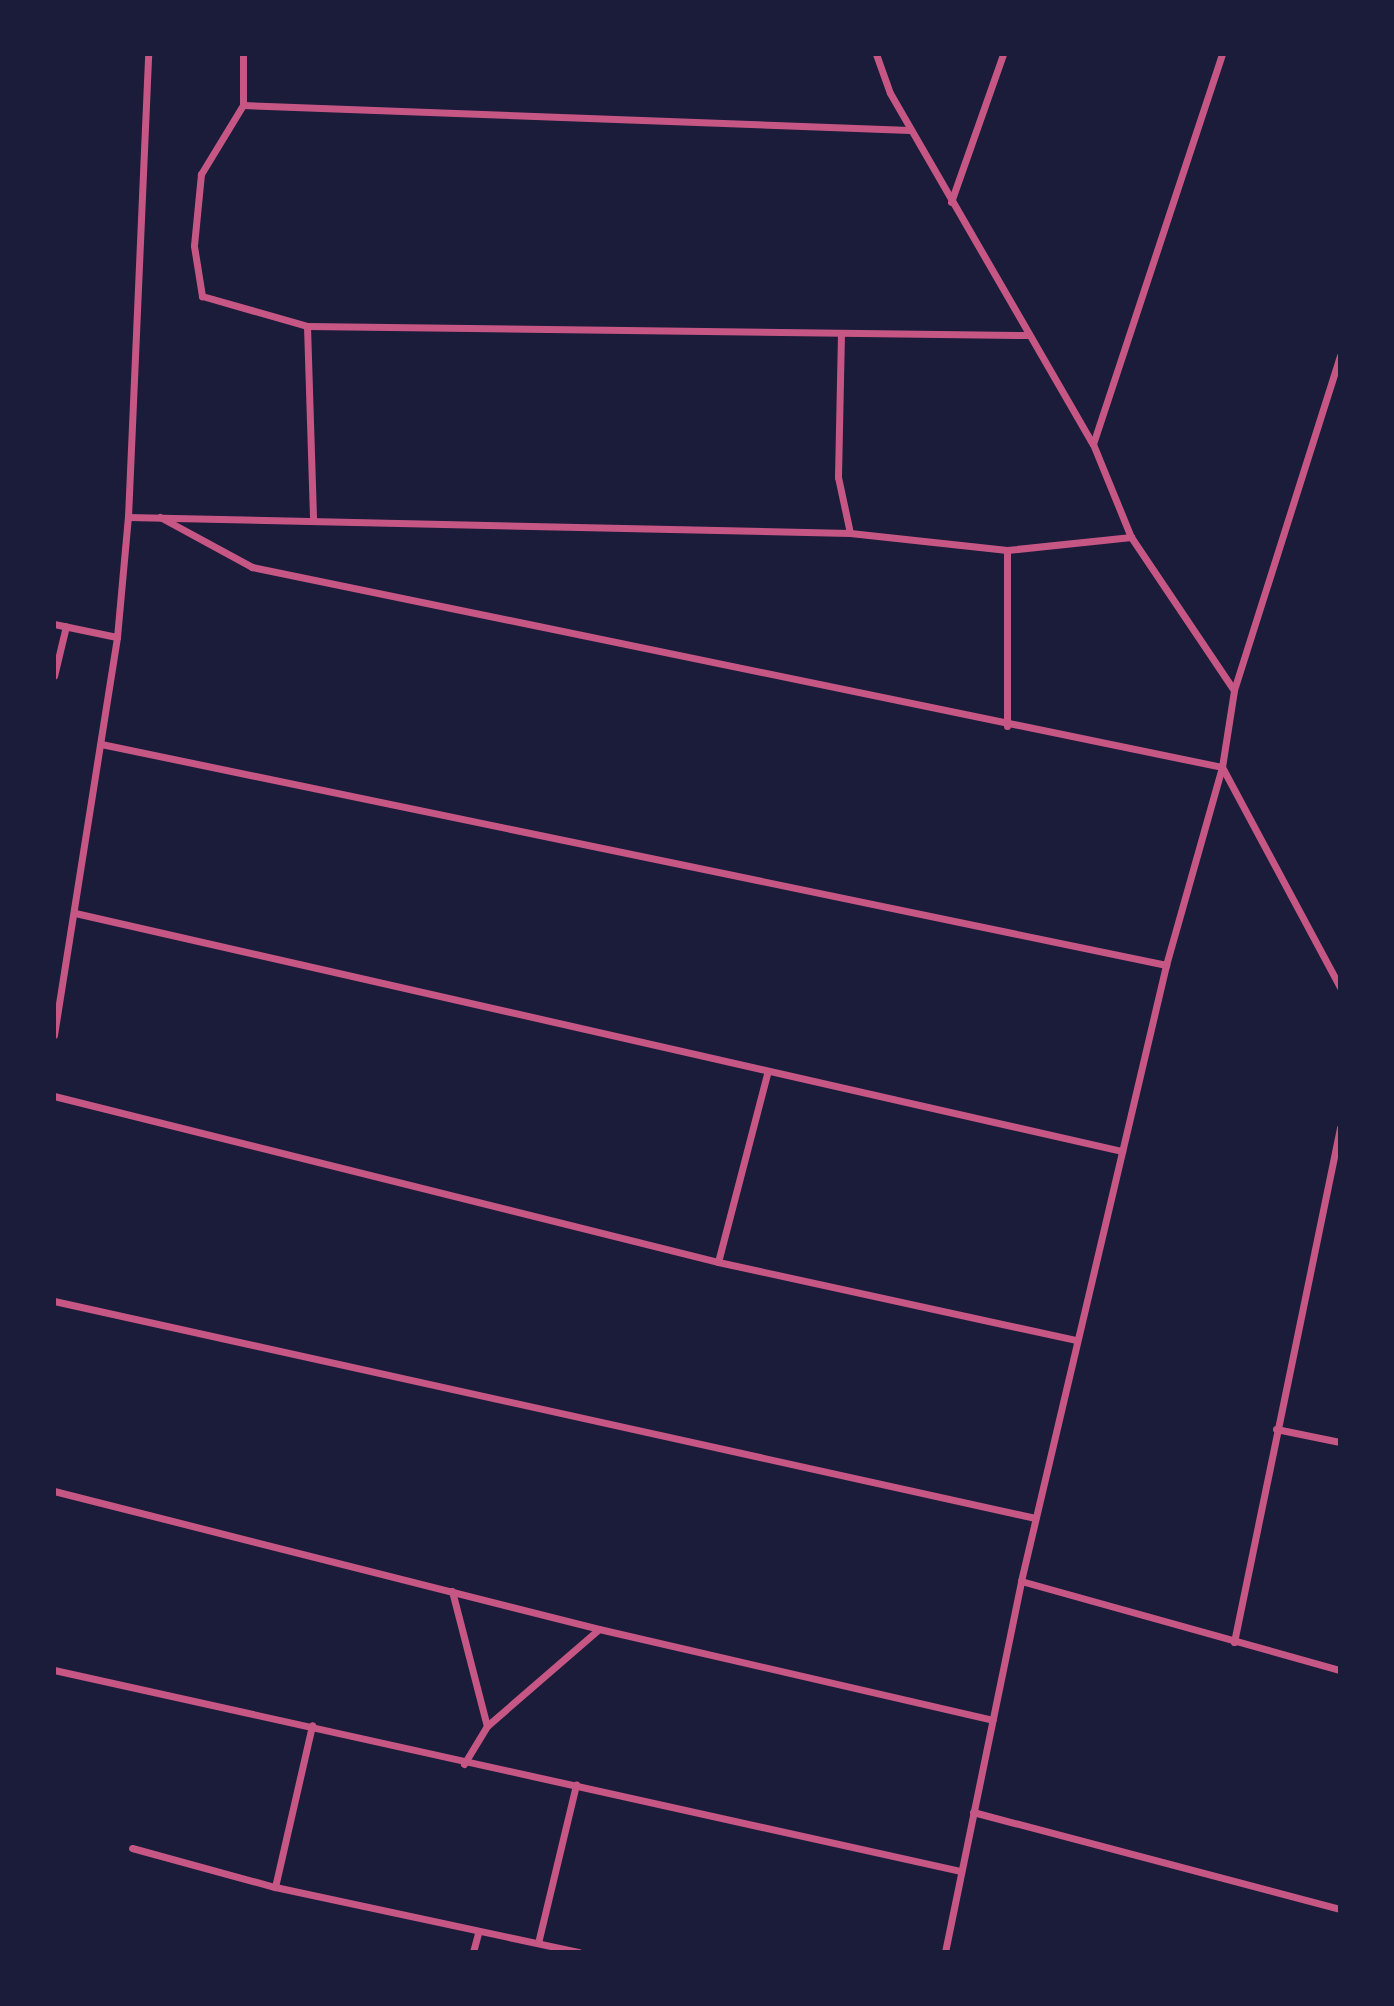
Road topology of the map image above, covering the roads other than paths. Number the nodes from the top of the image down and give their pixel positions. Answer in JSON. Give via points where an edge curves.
{"nodes":[{"id":1,"x":148,"y":54,"type":"edge"},
{"id":2,"x":243,"y":54,"type":"edge"},
{"id":3,"x":876,"y":54,"type":"edge"},
{"id":4,"x":1003,"y":54,"type":"edge"},
{"id":5,"x":1222,"y":54,"type":"edge"},
{"id":6,"x":243,"y":105,"type":"junction"},
{"id":7,"x":910,"y":130,"type":"junction"},
{"id":8,"x":951,"y":202,"type":"junction"},
{"id":9,"x":307,"y":326,"type":"junction"},
{"id":10,"x":841,"y":333,"type":"junction"},
{"id":11,"x":1027,"y":335,"type":"junction"},
{"id":12,"x":1340,"y":355,"type":"edge"},
{"id":13,"x":1093,"y":444,"type":"junction"},
{"id":14,"x":128,"y":517,"type":"junction"},
{"id":15,"x":160,"y":517,"type":"junction"},
{"id":16,"x":313,"y":519,"type":"junction"},
{"id":17,"x":850,"y":533,"type":"junction"},
{"id":18,"x":1131,"y":537,"type":"junction"},
{"id":19,"x":1007,"y":550,"type":"junction"},
{"id":20,"x":54,"y":624,"type":"edge"},
{"id":21,"x":66,"y":626,"type":"junction"},
{"id":22,"x":117,"y":637,"type":"junction"},
{"id":23,"x":54,"y":677,"type":"edge"},
{"id":24,"x":1234,"y":690,"type":"junction"},
{"id":25,"x":1007,"y":726,"type":"junction"},
{"id":26,"x":101,"y":744,"type":"junction"},
{"id":27,"x":1222,"y":767,"type":"junction"},
{"id":28,"x":75,"y":914,"type":"junction"},
{"id":29,"x":1167,"y":965,"type":"junction"},
{"id":30,"x":1340,"y":987,"type":"edge"},
{"id":31,"x":54,"y":1035,"type":"edge"},
{"id":32,"x":767,"y":1073,"type":"junction"},
{"id":33,"x":54,"y":1096,"type":"edge"},
{"id":34,"x":1340,"y":1128,"type":"edge"},
{"id":35,"x":1122,"y":1151,"type":"junction"},
{"id":36,"x":718,"y":1262,"type":"junction"},
{"id":37,"x":54,"y":1301,"type":"edge"},
{"id":38,"x":1077,"y":1340,"type":"junction"},
{"id":39,"x":1276,"y":1429,"type":"junction"},
{"id":40,"x":1340,"y":1442,"type":"edge"},
{"id":41,"x":54,"y":1491,"type":"edge"},
{"id":42,"x":1035,"y":1518,"type":"junction"},
{"id":43,"x":1021,"y":1581,"type":"junction"},
{"id":44,"x":452,"y":1591,"type":"junction"},
{"id":45,"x":599,"y":1629,"type":"junction"},
{"id":46,"x":1234,"y":1642,"type":"junction"},
{"id":47,"x":54,"y":1670,"type":"edge"},
{"id":48,"x":1340,"y":1670,"type":"edge"},
{"id":49,"x":993,"y":1720,"type":"junction"},
{"id":50,"x":312,"y":1725,"type":"junction"},
{"id":51,"x":487,"y":1726,"type":"junction"},
{"id":52,"x":464,"y":1765,"type":"junction"},
{"id":53,"x":576,"y":1785,"type":"junction"},
{"id":54,"x":973,"y":1812,"type":"junction"},
{"id":55,"x":132,"y":1848,"type":"dead end"},
{"id":56,"x":961,"y":1871,"type":"junction"},
{"id":57,"x":275,"y":1887,"type":"junction"},
{"id":58,"x":1340,"y":1909,"type":"edge"},
{"id":59,"x":478,"y":1933,"type":"junction"},
{"id":60,"x":538,"y":1943,"type":"junction"},
{"id":61,"x":473,"y":1952,"type":"edge"},
{"id":62,"x":579,"y":1952,"type":"edge"},
{"id":63,"x":945,"y":1952,"type":"edge"}],
"edges":[{"from":1,"to":14,"type":"street"},
{"from":2,"to":6,"type":"street"},
{"from":3,"to":7,"type":"street"},
{"from":4,"to":8,"type":"street"},
{"from":5,"to":13,"type":"street"},
{"from":6,"to":7,"type":"street"},
{"from":6,"to":9,"type":"street","via":[[201,174],[194,246],[202,296]]},
{"from":7,"to":8,"type":"street"},
{"from":8,"to":11,"type":"street"},
{"from":9,"to":10,"type":"street"},
{"from":9,"to":16,"type":"street"},
{"from":10,"to":11,"type":"street"},
{"from":10,"to":17,"type":"street","via":[[838,477]]},
{"from":11,"to":13,"type":"street"},
{"from":12,"to":24,"type":"street"},
{"from":13,"to":18,"type":"street"},
{"from":14,"to":15,"type":"street"},
{"from":14,"to":22,"type":"street"},
{"from":15,"to":16,"type":"street"},
{"from":15,"to":25,"type":"street","via":[[252,567]]},
{"from":16,"to":17,"type":"street"},
{"from":17,"to":19,"type":"street"},
{"from":18,"to":19,"type":"street"},
{"from":18,"to":24,"type":"street"},
{"from":19,"to":25,"type":"street"},
{"from":20,"to":21,"type":"street"},
{"from":21,"to":22,"type":"street"},
{"from":21,"to":23,"type":"street"},
{"from":22,"to":26,"type":"street"},
{"from":24,"to":27,"type":"street"},
{"from":25,"to":27,"type":"street"},
{"from":26,"to":28,"type":"street"},
{"from":26,"to":29,"type":"street"},
{"from":27,"to":29,"type":"street"},
{"from":27,"to":30,"type":"street"},
{"from":28,"to":31,"type":"street"},
{"from":28,"to":32,"type":"street"},
{"from":29,"to":35,"type":"street"},
{"from":32,"to":35,"type":"street"},
{"from":32,"to":36,"type":"street"},
{"from":33,"to":36,"type":"street"},
{"from":34,"to":39,"type":"street"},
{"from":35,"to":38,"type":"street"},
{"from":36,"to":38,"type":"street"},
{"from":37,"to":42,"type":"street"},
{"from":38,"to":42,"type":"street"},
{"from":39,"to":40,"type":"street"},
{"from":39,"to":46,"type":"street"},
{"from":41,"to":44,"type":"street"},
{"from":42,"to":43,"type":"street"},
{"from":43,"to":46,"type":"street"},
{"from":43,"to":49,"type":"street"},
{"from":44,"to":45,"type":"street"},
{"from":44,"to":51,"type":"street"},
{"from":45,"to":49,"type":"street"},
{"from":45,"to":51,"type":"street"},
{"from":46,"to":48,"type":"street"},
{"from":47,"to":50,"type":"street"},
{"from":49,"to":54,"type":"street"},
{"from":50,"to":52,"type":"street"},
{"from":50,"to":57,"type":"street"},
{"from":51,"to":52,"type":"street"},
{"from":52,"to":53,"type":"street"},
{"from":53,"to":56,"type":"street"},
{"from":53,"to":60,"type":"street"},
{"from":54,"to":56,"type":"street"},
{"from":54,"to":58,"type":"street"},
{"from":55,"to":57,"type":"street"},
{"from":56,"to":63,"type":"street"},
{"from":57,"to":59,"type":"street"},
{"from":59,"to":60,"type":"street"},
{"from":59,"to":61,"type":"street"},
{"from":60,"to":62,"type":"street"}]}
